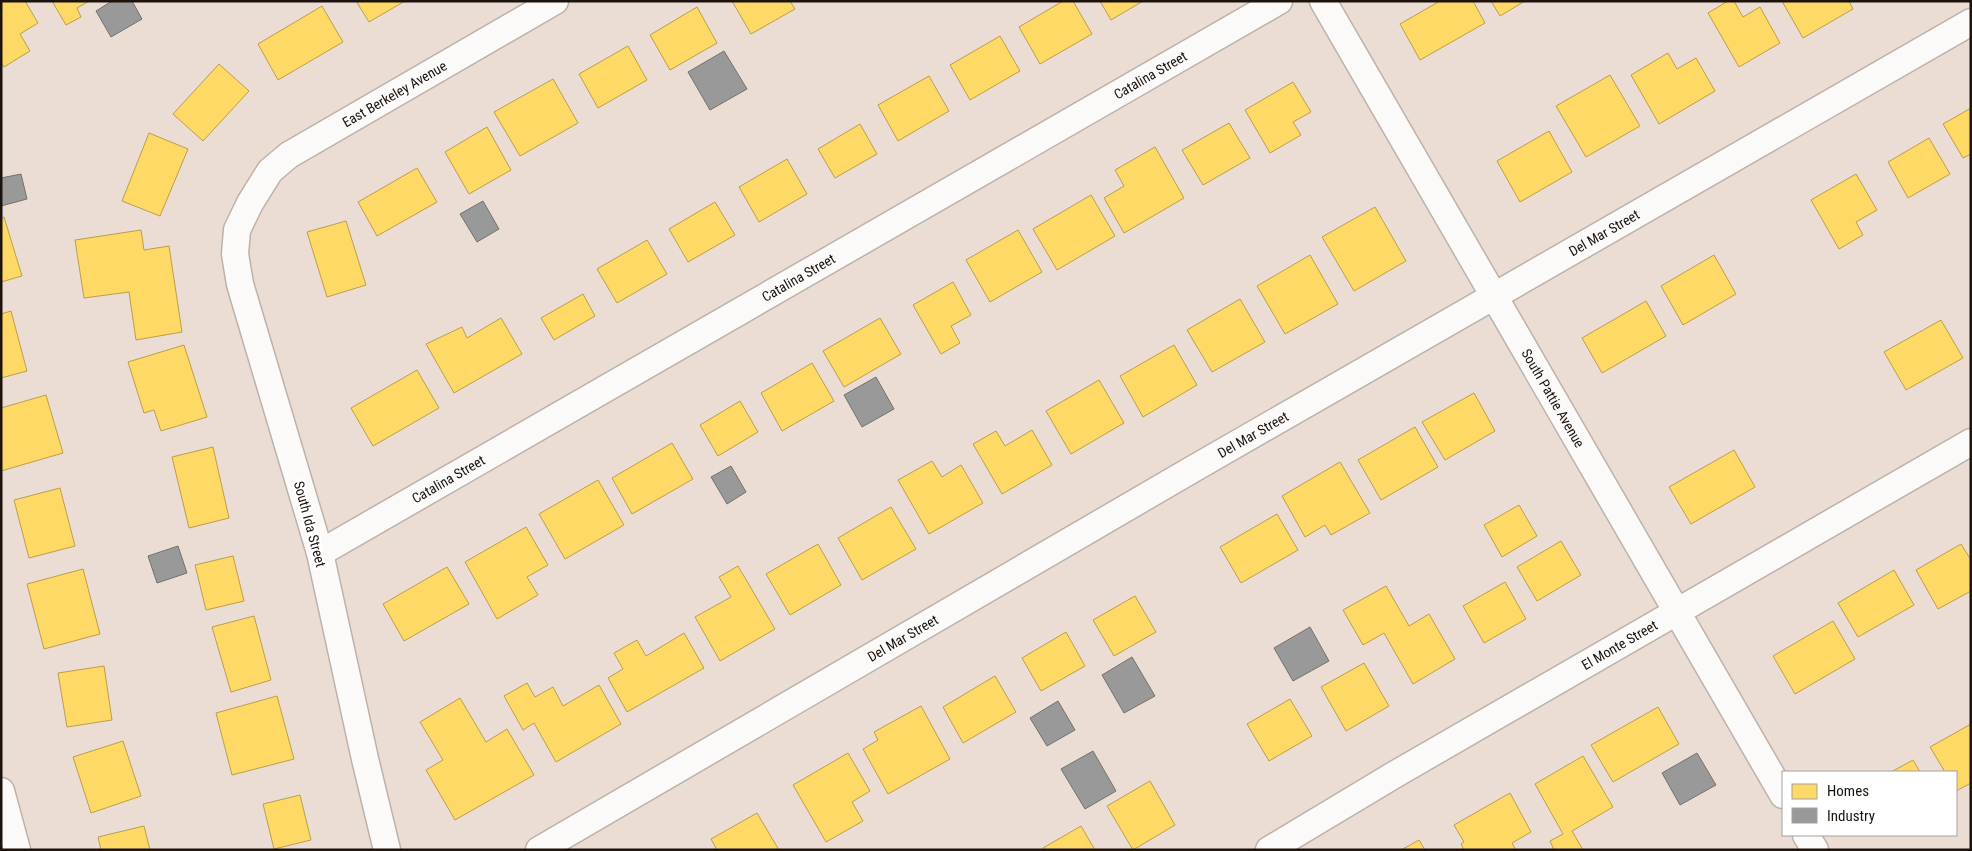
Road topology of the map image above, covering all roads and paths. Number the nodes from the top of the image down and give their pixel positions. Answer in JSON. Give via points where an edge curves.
{"nodes":[{"id":1,"x":554,"y":1,"type":"edge"},
{"id":2,"x":1278,"y":1,"type":"edge"},
{"id":3,"x":1323,"y":1,"type":"edge"},
{"id":4,"x":1971,"y":22,"type":"edge"},
{"id":5,"x":250,"y":203,"type":"joint"},
{"id":6,"x":1494,"y":296,"type":"junction"},
{"id":7,"x":1971,"y":442,"type":"edge"},
{"id":8,"x":320,"y":552,"type":"junction"},
{"id":9,"x":1676,"y":612,"type":"junction"},
{"id":10,"x":1,"y":791,"type":"edge"},
{"id":11,"x":1782,"y":793,"type":"edge"},
{"id":12,"x":1807,"y":836,"type":"edge"},
{"id":13,"x":17,"y":850,"type":"edge"},
{"id":14,"x":387,"y":850,"type":"edge"},
{"id":15,"x":539,"y":850,"type":"edge"},
{"id":16,"x":1269,"y":850,"type":"edge"},
{"id":17,"x":1815,"y":850,"type":"edge"}],
"edges":[{"from":1,"to":5,"type":"street","name":"East Berkeley Avenue","via":[[288,155],[270,171]]},
{"from":2,"to":8,"type":"street","name":"Catalina Street"},
{"from":3,"to":6,"type":"street","name":"South Pattie Avenue"},
{"from":4,"to":6,"type":"street","name":"Del Mar Street"},
{"from":5,"to":8,"type":"street","name":"South Ida Street","via":[[237,230],[235,254],[240,284]]},
{"from":6,"to":9,"type":"street","name":"South Pattie Avenue"},
{"from":6,"to":15,"type":"street","name":"Del Mar Street"},
{"from":7,"to":9,"type":"street","name":"El Monte Street"},
{"from":8,"to":14,"type":"street","name":"South Ida Street"},
{"from":9,"to":11,"type":"street","name":"South Pattie Avenue"},
{"from":9,"to":16,"type":"street","name":"El Monte Street"},
{"from":10,"to":13,"type":"street"},
{"from":12,"to":17,"type":"street"}]}
